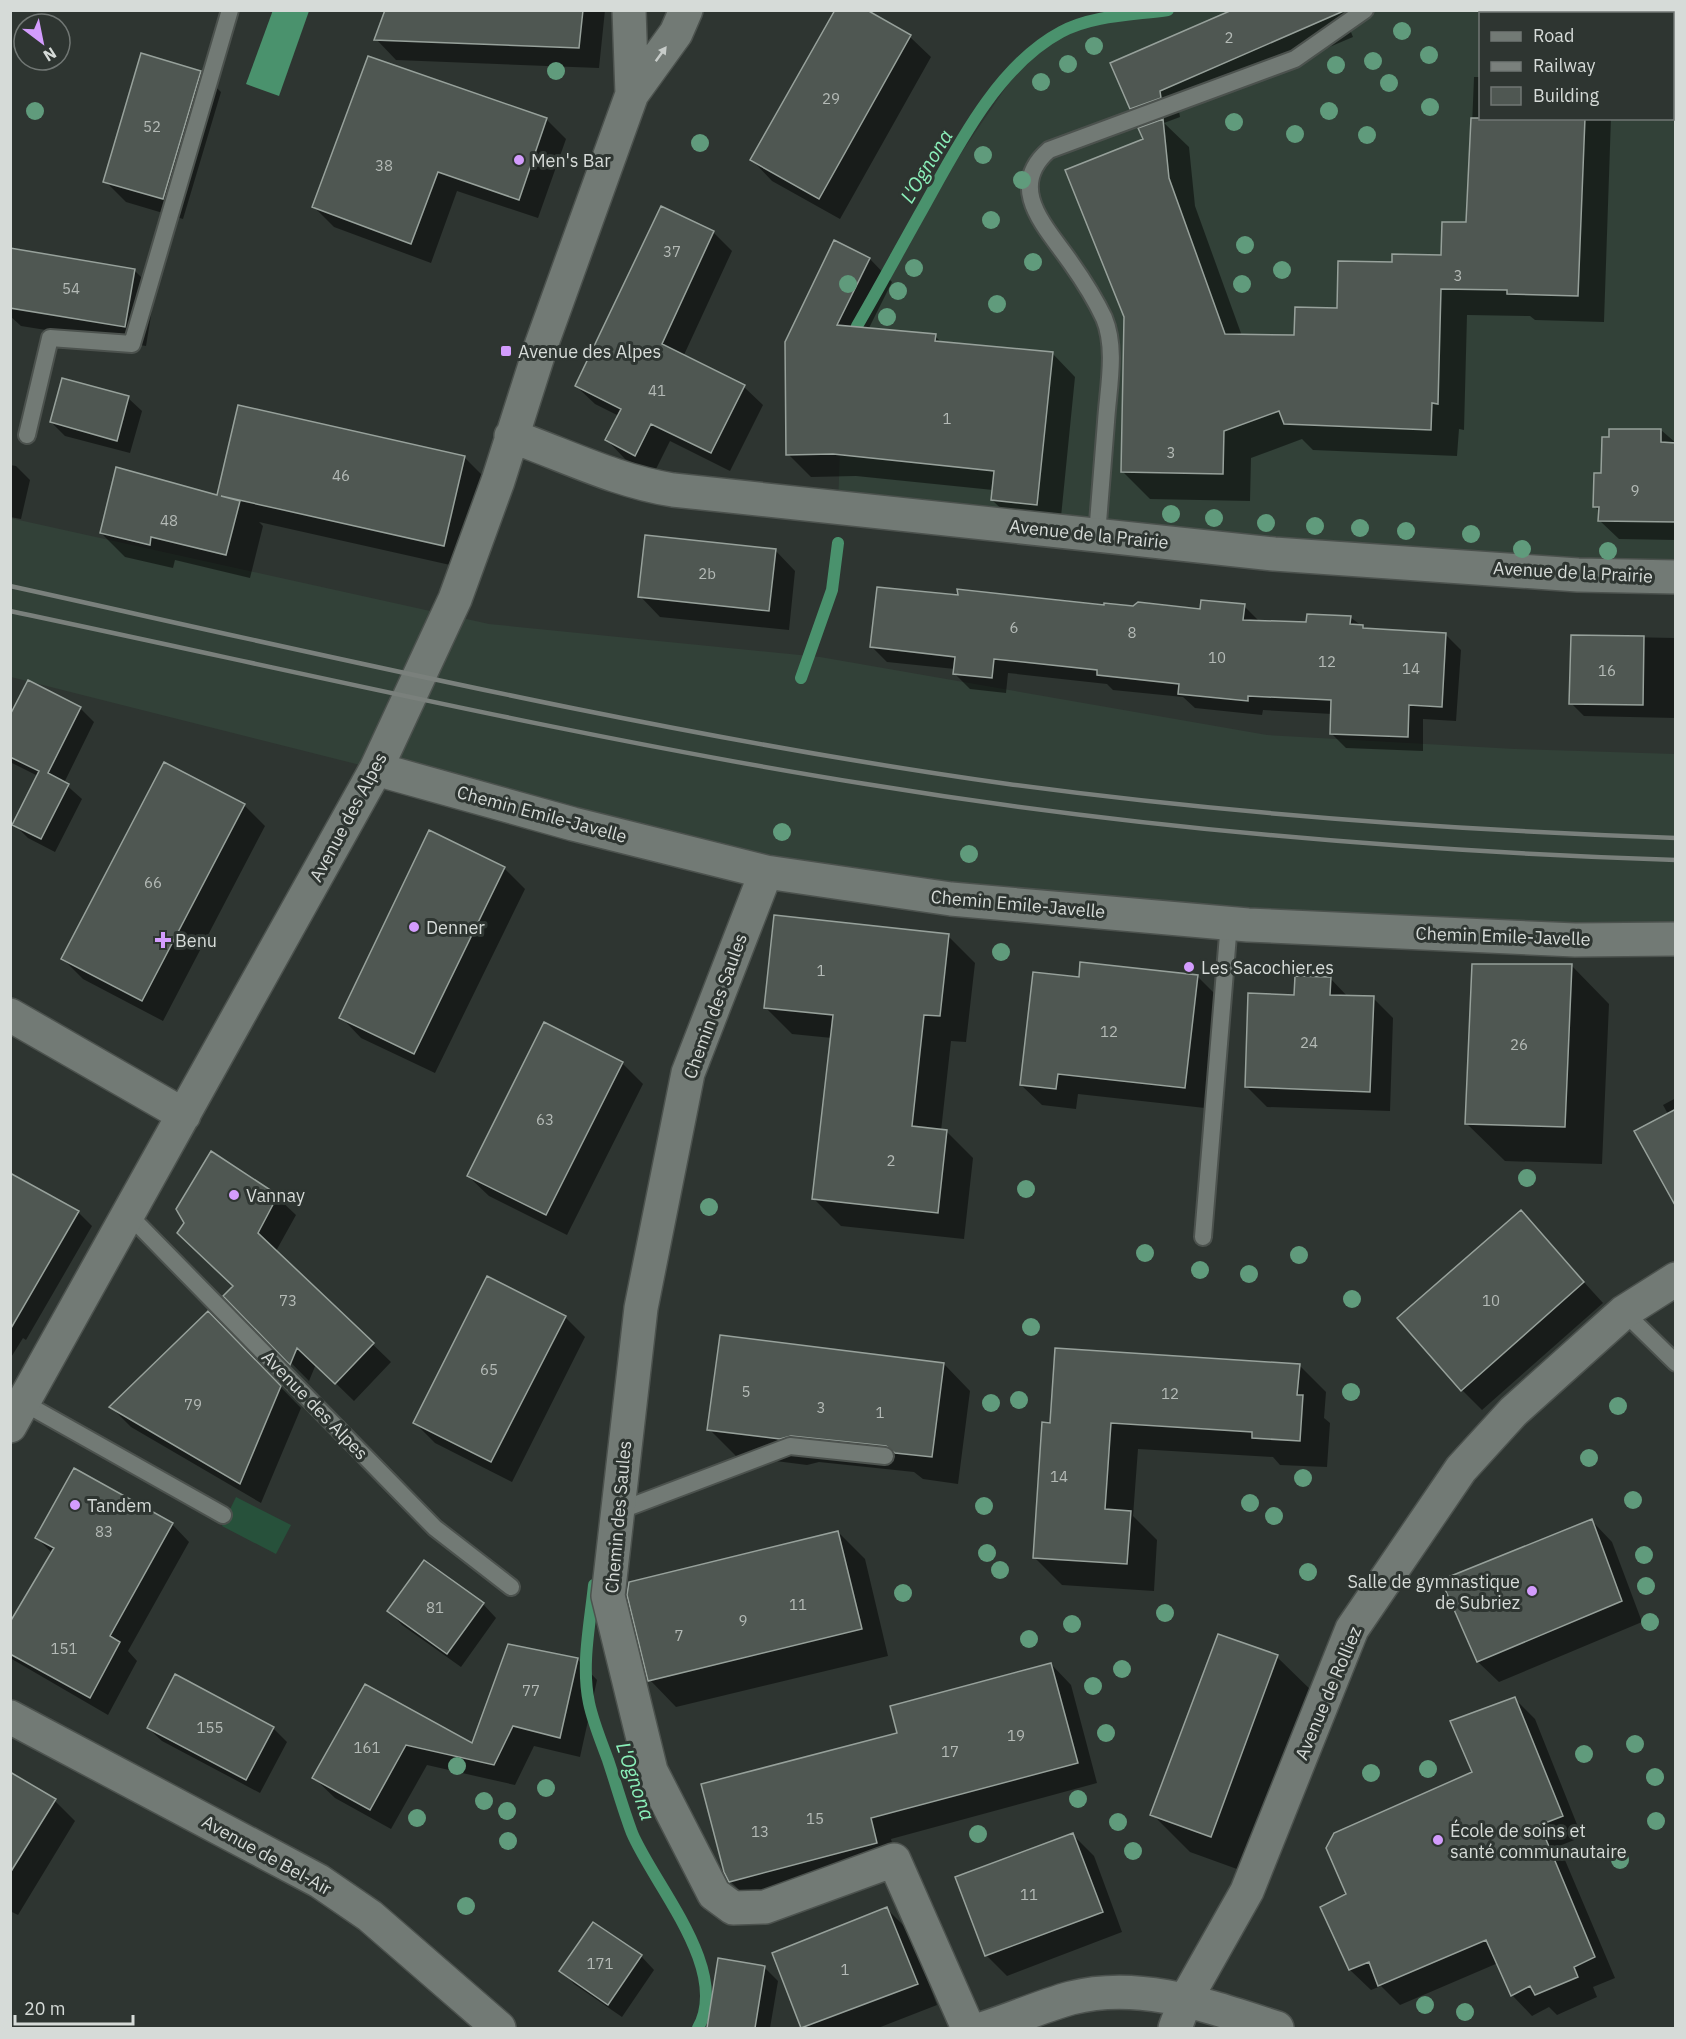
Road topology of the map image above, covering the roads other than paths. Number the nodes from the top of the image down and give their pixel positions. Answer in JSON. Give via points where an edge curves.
{"nodes":[{"id":1,"x":230,"y":10,"type":"edge"},
{"id":2,"x":629,"y":10,"type":"edge"},
{"id":3,"x":686,"y":10,"type":"edge"},
{"id":4,"x":1365,"y":10,"type":"edge"},
{"id":5,"x":632,"y":94,"type":"junction"},
{"id":6,"x":27,"y":435,"type":"dead end"},
{"id":7,"x":512,"y":436,"type":"junction"},
{"id":8,"x":1097,"y":535,"type":"junction"},
{"id":9,"x":1676,"y":577,"type":"edge"},
{"id":10,"x":376,"y":769,"type":"junction"},
{"id":11,"x":766,"y":872,"type":"junction"},
{"id":12,"x":1229,"y":923,"type":"junction"},
{"id":13,"x":1676,"y":939,"type":"edge"},
{"id":14,"x":10,"y":1015,"type":"edge"},
{"id":15,"x":184,"y":1115,"type":"junction"},
{"id":16,"x":128,"y":1214,"type":"junction"},
{"id":17,"x":1203,"y":1237,"type":"dead end"},
{"id":18,"x":1676,"y":1279,"type":"edge"},
{"id":19,"x":1624,"y":1312,"type":"junction"},
{"id":20,"x":1676,"y":1363,"type":"edge"},
{"id":21,"x":17,"y":1414,"type":"edge"},
{"id":22,"x":885,"y":1456,"type":"dead end"},
{"id":23,"x":616,"y":1512,"type":"junction"},
{"id":24,"x":223,"y":1515,"type":"dead end"},
{"id":25,"x":511,"y":1587,"type":"dead end"},
{"id":26,"x":10,"y":1717,"type":"edge"},
{"id":27,"x":1180,"y":2014,"type":"edge"},
{"id":28,"x":499,"y":2028,"type":"edge"},
{"id":29,"x":968,"y":2028,"type":"edge"},
{"id":30,"x":985,"y":2028,"type":"edge"},
{"id":31,"x":1277,"y":2028,"type":"edge"}],
"edges":[{"from":1,"to":6,"type":"lane","via":[[132,344],[50,338]]},
{"from":2,"to":5,"type":"street","name":"Avenue des Alpes"},
{"from":5,"to":3,"type":"street","name":"Avenue des Alpes","one_way":true,"via":[[676,33]]},
{"from":4,"to":8,"type":"lane","via":[[1295,58],[1049,150],[1038,159],[1030,174],[1029,187],[1036,211],[1094,300],[1108,331],[1110,365]]},
{"from":5,"to":7,"type":"street","name":"Avenue des Alpes"},
{"from":7,"to":8,"type":"street","name":"Avenue de la Prairie","via":[[644,485]]},
{"from":7,"to":10,"type":"street","name":"Avenue des Alpes","via":[[455,599]]},
{"from":8,"to":9,"type":"street","name":"Avenue de la Prairie","via":[[1274,554],[1578,575]]},
{"from":10,"to":11,"type":"street","name":"Chemin Emile-Javelle"},
{"from":10,"to":15,"type":"street","name":"Avenue des Alpes"},
{"from":11,"to":12,"type":"street","name":"Chemin Emile-Javelle","via":[[951,899]]},
{"from":11,"to":23,"type":"street","name":"Chemin des Saules","via":[[688,1073],[641,1308]]},
{"from":12,"to":13,"type":"street","name":"Chemin Emile-Javelle","via":[[1575,940]]},
{"from":12,"to":17,"type":"lane"},
{"from":14,"to":15,"type":"street"},
{"from":15,"to":16,"type":"street","name":"Avenue des Alpes"},
{"from":16,"to":21,"type":"street","name":"Avenue des Alpes"},
{"from":16,"to":25,"type":"lane","name":"Avenue des Alpes","via":[[435,1528]]},
{"from":18,"to":19,"type":"street","name":"Avenue de Rolliez"},
{"from":19,"to":20,"type":"lane"},
{"from":19,"to":27,"type":"street","name":"Avenue de Rolliez","via":[[1514,1411],[1461,1469],[1352,1629],[1247,1891]]},
{"from":21,"to":24,"type":"lane"},
{"from":22,"to":23,"type":"lane","via":[[790,1446]]},
{"from":23,"to":29,"type":"street","name":"Chemin des Saules","via":[[608,1596],[651,1771],[714,1894],[733,1908],[765,1907],[894,1860]]},
{"from":26,"to":28,"type":"street","name":"Avenue de Bel-Air","via":[[319,1881],[370,1916]]},
{"from":27,"to":30,"type":"street","via":[[1126,1992],[1073,1998]]},
{"from":27,"to":31,"type":"street"}]}
